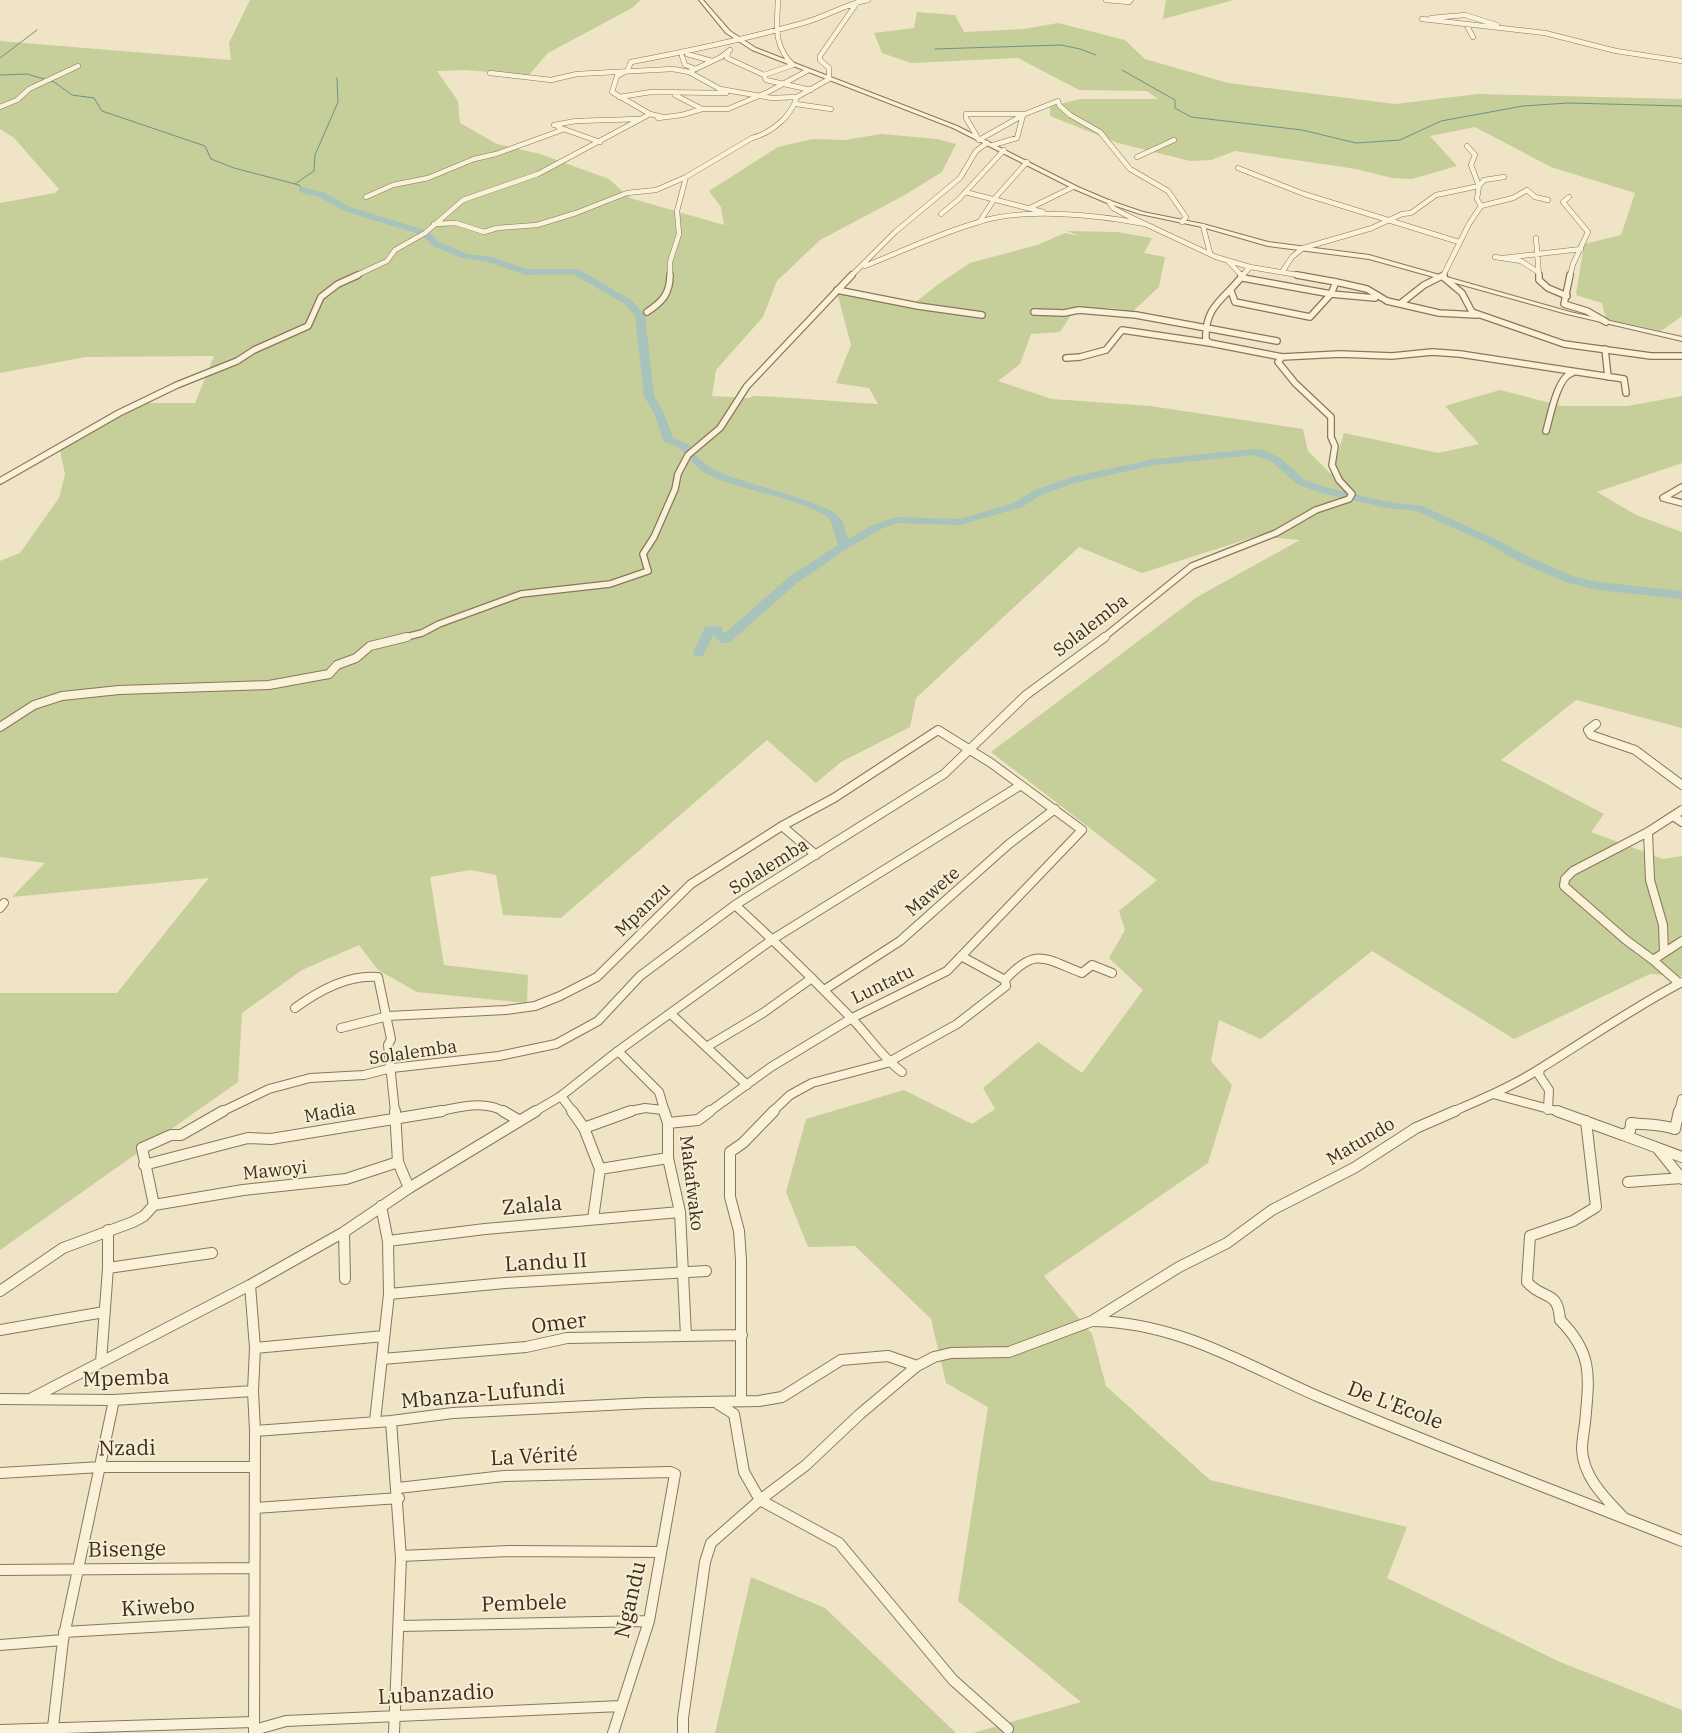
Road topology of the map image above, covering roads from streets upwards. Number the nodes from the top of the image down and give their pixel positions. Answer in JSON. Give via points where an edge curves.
{"nodes":[{"id":1,"x":701,"y":0,"type":"edge"},
{"id":2,"x":778,"y":0,"type":"edge"},
{"id":3,"x":868,"y":0,"type":"edge"},
{"id":4,"x":1106,"y":0,"type":"edge"},
{"id":5,"x":1131,"y":0,"type":"edge"},
{"id":6,"x":859,"y":1,"type":"edge"},
{"id":7,"x":1466,"y":24,"type":"junction"},
{"id":8,"x":1502,"y":27,"type":"junction"},
{"id":9,"x":778,"y":29,"type":"junction"},
{"id":10,"x":1473,"y":37,"type":"dead end"},
{"id":11,"x":740,"y":40,"type":"junction"},
{"id":12,"x":728,"y":52,"type":"junction"},
{"id":13,"x":712,"y":61,"type":"junction"},
{"id":14,"x":1682,"y":61,"type":"edge"},
{"id":15,"x":793,"y":65,"type":"junction"},
{"id":16,"x":78,"y":66,"type":"dead end"},
{"id":17,"x":696,"y":68,"type":"junction"},
{"id":18,"x":627,"y":71,"type":"junction"},
{"id":19,"x":807,"y":71,"type":"junction"},
{"id":20,"x":689,"y":72,"type":"junction"},
{"id":21,"x":490,"y":73,"type":"dead end"},
{"id":22,"x":764,"y":74,"type":"junction"},
{"id":23,"x":830,"y":79,"type":"junction"},
{"id":24,"x":784,"y":84,"type":"junction"},
{"id":25,"x":812,"y":90,"type":"junction"},
{"id":26,"x":673,"y":94,"type":"junction"},
{"id":27,"x":740,"y":94,"type":"junction"},
{"id":28,"x":759,"y":96,"type":"junction"},
{"id":29,"x":797,"y":97,"type":"junction"},
{"id":30,"x":620,"y":98,"type":"junction"},
{"id":31,"x":796,"y":104,"type":"junction"},
{"id":32,"x":0,"y":107,"type":"edge"},
{"id":33,"x":831,"y":109,"type":"dead end"},
{"id":34,"x":702,"y":110,"type":"junction"},
{"id":35,"x":650,"y":114,"type":"junction"},
{"id":36,"x":1024,"y":115,"type":"junction"},
{"id":37,"x":663,"y":117,"type":"junction"},
{"id":38,"x":641,"y":120,"type":"junction"},
{"id":39,"x":562,"y":130,"type":"junction"},
{"id":40,"x":979,"y":140,"type":"junction"},
{"id":41,"x":1174,"y":140,"type":"dead end"},
{"id":42,"x":600,"y":142,"type":"junction"},
{"id":43,"x":987,"y":143,"type":"junction"},
{"id":44,"x":994,"y":145,"type":"junction"},
{"id":45,"x":1467,"y":146,"type":"dead end"},
{"id":46,"x":1004,"y":150,"type":"junction"},
{"id":47,"x":1137,"y":157,"type":"dead end"},
{"id":48,"x":1027,"y":162,"type":"junction"},
{"id":49,"x":1238,"y":168,"type":"dead end"},
{"id":50,"x":686,"y":176,"type":"junction"},
{"id":51,"x":1504,"y":177,"type":"dead end"},
{"id":52,"x":1479,"y":186,"type":"junction"},
{"id":53,"x":1073,"y":187,"type":"junction"},
{"id":54,"x":965,"y":192,"type":"junction"},
{"id":55,"x":366,"y":197,"type":"dead end"},
{"id":56,"x":1569,"y":197,"type":"dead end"},
{"id":57,"x":995,"y":198,"type":"junction"},
{"id":58,"x":1548,"y":200,"type":"dead end"},
{"id":59,"x":1109,"y":202,"type":"junction"},
{"id":60,"x":1480,"y":206,"type":"junction"},
{"id":61,"x":1030,"y":208,"type":"junction"},
{"id":62,"x":941,"y":214,"type":"dead end"},
{"id":63,"x":1049,"y":214,"type":"junction"},
{"id":64,"x":1015,"y":217,"type":"junction"},
{"id":65,"x":980,"y":221,"type":"junction"},
{"id":66,"x":1390,"y":221,"type":"junction"},
{"id":67,"x":1182,"y":222,"type":"junction"},
{"id":68,"x":433,"y":224,"type":"junction"},
{"id":69,"x":1145,"y":224,"type":"junction"},
{"id":70,"x":1203,"y":226,"type":"junction"},
{"id":71,"x":1536,"y":238,"type":"dead end"},
{"id":72,"x":1459,"y":242,"type":"junction"},
{"id":73,"x":1306,"y":248,"type":"junction"},
{"id":74,"x":1581,"y":248,"type":"junction"},
{"id":75,"x":1517,"y":249,"type":"dead end"},
{"id":76,"x":1210,"y":253,"type":"junction"},
{"id":77,"x":1536,"y":253,"type":"junction"},
{"id":78,"x":1528,"y":255,"type":"junction"},
{"id":79,"x":1495,"y":257,"type":"dead end"},
{"id":80,"x":1503,"y":258,"type":"junction"},
{"id":81,"x":1228,"y":260,"type":"junction"},
{"id":82,"x":1537,"y":264,"type":"junction"},
{"id":83,"x":1250,"y":267,"type":"junction"},
{"id":84,"x":1282,"y":272,"type":"junction"},
{"id":85,"x":1538,"y":272,"type":"junction"},
{"id":86,"x":851,"y":276,"type":"junction"},
{"id":87,"x":1443,"y":277,"type":"junction"},
{"id":88,"x":1243,"y":278,"type":"junction"},
{"id":89,"x":1336,"y":282,"type":"junction"},
{"id":90,"x":837,"y":290,"type":"junction"},
{"id":91,"x":1231,"y":291,"type":"junction"},
{"id":92,"x":1331,"y":294,"type":"junction"},
{"id":93,"x":1567,"y":296,"type":"junction"},
{"id":94,"x":1387,"y":301,"type":"junction"},
{"id":95,"x":1400,"y":304,"type":"junction"},
{"id":96,"x":1564,"y":304,"type":"junction"},
{"id":97,"x":1562,"y":311,"type":"junction"},
{"id":98,"x":647,"y":312,"type":"dead end"},
{"id":99,"x":1034,"y":312,"type":"dead end"},
{"id":100,"x":982,"y":315,"type":"dead end"},
{"id":101,"x":1479,"y":315,"type":"junction"},
{"id":102,"x":1606,"y":322,"type":"junction"},
{"id":103,"x":1205,"y":328,"type":"junction"},
{"id":104,"x":1682,"y":339,"type":"edge"},
{"id":105,"x":1268,"y":340,"type":"junction"},
{"id":106,"x":1277,"y":341,"type":"dead end"},
{"id":107,"x":1210,"y":344,"type":"junction"},
{"id":108,"x":1604,"y":350,"type":"junction"},
{"id":109,"x":1262,"y":353,"type":"junction"},
{"id":110,"x":1682,"y":356,"type":"edge"},
{"id":111,"x":1282,"y":357,"type":"junction"},
{"id":112,"x":1066,"y":358,"type":"dead end"},
{"id":113,"x":1574,"y":373,"type":"junction"},
{"id":114,"x":1608,"y":377,"type":"junction"},
{"id":115,"x":1626,"y":393,"type":"dead end"},
{"id":116,"x":1546,"y":431,"type":"dead end"},
{"id":117,"x":0,"y":481,"type":"edge"},
{"id":118,"x":1682,"y":487,"type":"edge"},
{"id":119,"x":1682,"y":503,"type":"edge"},
{"id":120,"x":1596,"y":724,"type":"dead end"},
{"id":121,"x":0,"y":727,"type":"edge"},
{"id":122,"x":971,"y":750,"type":"junction"},
{"id":123,"x":1682,"y":784,"type":"edge"},
{"id":124,"x":1022,"y":785,"type":"junction"},
{"id":125,"x":1055,"y":809,"type":"junction"},
{"id":126,"x":1682,"y":810,"type":"edge"},
{"id":127,"x":1673,"y":816,"type":"junction"},
{"id":128,"x":1682,"y":822,"type":"edge"},
{"id":129,"x":782,"y":826,"type":"junction"},
{"id":130,"x":1648,"y":832,"type":"junction"},
{"id":131,"x":816,"y":855,"type":"junction"},
{"id":132,"x":735,"y":905,"type":"junction"},
{"id":133,"x":773,"y":939,"type":"junction"},
{"id":134,"x":1682,"y":941,"type":"edge"},
{"id":135,"x":1664,"y":952,"type":"junction"},
{"id":136,"x":961,"y":956,"type":"junction"},
{"id":137,"x":1653,"y":960,"type":"junction"},
{"id":138,"x":1112,"y":973,"type":"dead end"},
{"id":139,"x":812,"y":978,"type":"junction"},
{"id":140,"x":1005,"y":980,"type":"junction"},
{"id":141,"x":1681,"y":983,"type":"edge"},
{"id":142,"x":824,"y":990,"type":"junction"},
{"id":143,"x":295,"y":1008,"type":"dead end"},
{"id":144,"x":671,"y":1014,"type":"junction"},
{"id":145,"x":388,"y":1016,"type":"junction"},
{"id":146,"x":852,"y":1018,"type":"junction"},
{"id":147,"x":341,"y":1028,"type":"dead end"},
{"id":148,"x":708,"y":1046,"type":"junction"},
{"id":149,"x":618,"y":1051,"type":"junction"},
{"id":150,"x":888,"y":1063,"type":"junction"},
{"id":151,"x":392,"y":1068,"type":"junction"},
{"id":152,"x":1540,"y":1069,"type":"junction"},
{"id":153,"x":902,"y":1072,"type":"dead end"},
{"id":154,"x":747,"y":1085,"type":"junction"},
{"id":155,"x":1492,"y":1094,"type":"junction"},
{"id":156,"x":561,"y":1096,"type":"junction"},
{"id":157,"x":1682,"y":1099,"type":"edge"},
{"id":158,"x":663,"y":1110,"type":"junction"},
{"id":159,"x":1548,"y":1110,"type":"junction"},
{"id":160,"x":395,"y":1118,"type":"junction"},
{"id":161,"x":520,"y":1121,"type":"junction"},
{"id":162,"x":1586,"y":1122,"type":"junction"},
{"id":163,"x":668,"y":1123,"type":"junction"},
{"id":164,"x":584,"y":1128,"type":"junction"},
{"id":165,"x":1623,"y":1136,"type":"junction"},
{"id":166,"x":1658,"y":1149,"type":"junction"},
{"id":167,"x":1682,"y":1157,"type":"edge"},
{"id":168,"x":668,"y":1158,"type":"junction"},
{"id":169,"x":398,"y":1162,"type":"junction"},
{"id":170,"x":144,"y":1166,"type":"junction"},
{"id":171,"x":600,"y":1169,"type":"junction"},
{"id":172,"x":1682,"y":1178,"type":"edge"},
{"id":173,"x":1628,"y":1182,"type":"dead end"},
{"id":174,"x":409,"y":1188,"type":"junction"},
{"id":175,"x":154,"y":1205,"type":"junction"},
{"id":176,"x":381,"y":1206,"type":"junction"},
{"id":177,"x":680,"y":1212,"type":"junction"},
{"id":178,"x":593,"y":1219,"type":"junction"},
{"id":179,"x":108,"y":1230,"type":"junction"},
{"id":180,"x":344,"y":1232,"type":"junction"},
{"id":181,"x":388,"y":1241,"type":"junction"},
{"id":182,"x":212,"y":1253,"type":"dead end"},
{"id":183,"x":108,"y":1268,"type":"junction"},
{"id":184,"x":706,"y":1271,"type":"dead end"},
{"id":185,"x":683,"y":1274,"type":"junction"},
{"id":186,"x":345,"y":1279,"type":"dead end"},
{"id":187,"x":250,"y":1285,"type":"junction"},
{"id":188,"x":0,"y":1291,"type":"edge"},
{"id":189,"x":389,"y":1294,"type":"junction"},
{"id":190,"x":104,"y":1312,"type":"junction"},
{"id":191,"x":1092,"y":1321,"type":"junction"},
{"id":192,"x":0,"y":1330,"type":"edge"},
{"id":193,"x":742,"y":1335,"type":"junction"},
{"id":194,"x":384,"y":1336,"type":"junction"},
{"id":195,"x":686,"y":1336,"type":"junction"},
{"id":196,"x":255,"y":1348,"type":"junction"},
{"id":197,"x":382,"y":1359,"type":"junction"},
{"id":198,"x":101,"y":1362,"type":"junction"},
{"id":199,"x":917,"y":1366,"type":"junction"},
{"id":200,"x":253,"y":1391,"type":"junction"},
{"id":201,"x":32,"y":1398,"type":"junction"},
{"id":202,"x":0,"y":1399,"type":"edge"},
{"id":203,"x":114,"y":1400,"type":"junction"},
{"id":204,"x":741,"y":1400,"type":"junction"},
{"id":205,"x":714,"y":1403,"type":"junction"},
{"id":206,"x":375,"y":1421,"type":"junction"},
{"id":207,"x":391,"y":1421,"type":"junction"},
{"id":208,"x":255,"y":1431,"type":"junction"},
{"id":209,"x":101,"y":1467,"type":"junction"},
{"id":210,"x":255,"y":1467,"type":"junction"},
{"id":211,"x":674,"y":1472,"type":"joint"},
{"id":212,"x":1,"y":1475,"type":"edge"},
{"id":213,"x":398,"y":1493,"type":"junction"},
{"id":214,"x":760,"y":1500,"type":"junction"},
{"id":215,"x":255,"y":1508,"type":"junction"},
{"id":216,"x":1626,"y":1520,"type":"junction"},
{"id":217,"x":1682,"y":1541,"type":"edge"},
{"id":218,"x":661,"y":1552,"type":"junction"},
{"id":219,"x":401,"y":1556,"type":"junction"},
{"id":220,"x":254,"y":1568,"type":"junction"},
{"id":221,"x":0,"y":1570,"type":"edge"},
{"id":222,"x":77,"y":1570,"type":"junction"},
{"id":223,"x":254,"y":1621,"type":"junction"},
{"id":224,"x":649,"y":1621,"type":"junction"},
{"id":225,"x":400,"y":1626,"type":"junction"},
{"id":226,"x":63,"y":1636,"type":"junction"},
{"id":227,"x":0,"y":1645,"type":"edge"},
{"id":228,"x":621,"y":1706,"type":"junction"},
{"id":229,"x":395,"y":1716,"type":"junction"},
{"id":230,"x":53,"y":1727,"type":"junction"},
{"id":231,"x":254,"y":1728,"type":"edge"},
{"id":232,"x":1008,"y":1729,"type":"dead end"},
{"id":233,"x":0,"y":1730,"type":"edge"},
{"id":234,"x":74,"y":1730,"type":"edge"},
{"id":235,"x":394,"y":1733,"type":"edge"},
{"id":236,"x":613,"y":1733,"type":"edge"},
{"id":237,"x":684,"y":1733,"type":"edge"}],
"edges":[{"from":1,"to":11,"type":"street","via":[[728,32]]},
{"from":2,"to":9,"type":"street"},
{"from":3,"to":6,"type":"street"},
{"from":4,"to":5,"type":"street"},
{"from":6,"to":9,"type":"street","via":[[840,6],[820,18]]},
{"from":6,"to":23,"type":"street","via":[[820,56],[829,68]]},
{"from":7,"to":8,"type":"street"},
{"from":7,"to":8,"type":"street","via":[[1422,20],[1471,15]]},
{"from":7,"to":10,"type":"street"},
{"from":8,"to":14,"type":"street","via":[[1568,37],[1616,52]]},
{"from":9,"to":11,"type":"street"},
{"from":9,"to":15,"type":"street","via":[[778,40]]},
{"from":11,"to":12,"type":"street"},
{"from":11,"to":15,"type":"street","via":[[754,50]]},
{"from":11,"to":18,"type":"street","via":[[638,59],[631,62]]},
{"from":12,"to":13,"type":"street"},
{"from":12,"to":22,"type":"street","via":[[727,58]]},
{"from":13,"to":17,"type":"street"},
{"from":13,"to":17,"type":"street","via":[[685,55],[685,65]]},
{"from":15,"to":19,"type":"street"},
{"from":15,"to":22,"type":"street"},
{"from":16,"to":32,"type":"street"},
{"from":17,"to":20,"type":"street"},
{"from":18,"to":20,"type":"street","via":[[673,69]]},
{"from":18,"to":21,"type":"street","via":[[577,74],[550,80]]},
{"from":18,"to":30,"type":"street","via":[[617,76],[612,88]]},
{"from":19,"to":23,"type":"street"},
{"from":19,"to":24,"type":"street"},
{"from":20,"to":27,"type":"street","via":[[720,89]]},
{"from":22,"to":24,"type":"street","via":[[766,80]]},
{"from":23,"to":25,"type":"street"},
{"from":23,"to":40,"type":"street","via":[[955,127]]},
{"from":24,"to":25,"type":"street"},
{"from":24,"to":28,"type":"street"},
{"from":25,"to":29,"type":"street"},
{"from":26,"to":27,"type":"street"},
{"from":26,"to":30,"type":"street","via":[[651,92]]},
{"from":26,"to":34,"type":"street"},
{"from":27,"to":28,"type":"street"},
{"from":28,"to":29,"type":"street"},
{"from":28,"to":34,"type":"street","via":[[728,109]]},
{"from":29,"to":31,"type":"street"},
{"from":30,"to":35,"type":"street"},
{"from":31,"to":33,"type":"street"},
{"from":31,"to":50,"type":"street","via":[[763,135],[752,138]]},
{"from":34,"to":37,"type":"street"},
{"from":35,"to":37,"type":"street"},
{"from":35,"to":38,"type":"street"},
{"from":36,"to":40,"type":"street"},
{"from":36,"to":40,"type":"street","via":[[966,114]]},
{"from":36,"to":44,"type":"street","via":[[1021,135],[1016,140]]},
{"from":36,"to":67,"type":"street","via":[[1058,101],[1070,115],[1100,132],[1130,169],[1168,191],[1186,217]]},
{"from":37,"to":38,"type":"street"},
{"from":38,"to":39,"type":"street","via":[[576,121],[554,125]]},
{"from":38,"to":42,"type":"street"},
{"from":39,"to":42,"type":"street"},
{"from":39,"to":55,"type":"street","via":[[428,178],[393,185]]},
{"from":40,"to":43,"type":"street"},
{"from":41,"to":47,"type":"street"},
{"from":42,"to":68,"type":"street","via":[[538,174],[463,200]]},
{"from":43,"to":44,"type":"street"},
{"from":43,"to":86,"type":"street","via":[[975,153],[960,178],[895,232]]},
{"from":44,"to":46,"type":"street"},
{"from":45,"to":52,"type":"street","via":[[1475,155],[1472,165]]},
{"from":46,"to":48,"type":"street"},
{"from":46,"to":54,"type":"street"},
{"from":48,"to":53,"type":"street"},
{"from":48,"to":57,"type":"street"},
{"from":49,"to":66,"type":"street","via":[[1304,194]]},
{"from":50,"to":68,"type":"street","via":[[656,190],[627,193],[537,225],[484,232],[456,223]]},
{"from":50,"to":98,"type":"street","via":[[677,211],[679,234],[670,262],[668,292],[661,303]]},
{"from":51,"to":52,"type":"street","via":[[1484,180]]},
{"from":52,"to":60,"type":"street","via":[[1477,199]]},
{"from":52,"to":66,"type":"street","via":[[1436,195],[1411,214],[1402,214]]},
{"from":53,"to":59,"type":"street"},
{"from":53,"to":61,"type":"street"},
{"from":54,"to":57,"type":"street"},
{"from":54,"to":62,"type":"street"},
{"from":56,"to":74,"type":"street","via":[[1563,202],[1588,232]]},
{"from":57,"to":61,"type":"street"},
{"from":57,"to":65,"type":"street"},
{"from":58,"to":60,"type":"street","via":[[1535,197],[1527,190],[1522,195]]},
{"from":59,"to":67,"type":"street"},
{"from":59,"to":69,"type":"street","via":[[1113,208]]},
{"from":60,"to":72,"type":"street"},
{"from":61,"to":63,"type":"street"},
{"from":61,"to":64,"type":"street","via":[[1016,213]]},
{"from":63,"to":64,"type":"street"},
{"from":63,"to":69,"type":"street","via":[[1114,218]]},
{"from":64,"to":65,"type":"street"},
{"from":65,"to":86,"type":"street","via":[[867,264]]},
{"from":66,"to":72,"type":"street"},
{"from":66,"to":73,"type":"street"},
{"from":67,"to":70,"type":"street"},
{"from":68,"to":117,"type":"street","via":[[425,233],[411,238],[395,250],[380,266],[338,284],[321,297],[308,326],[119,413]]},
{"from":69,"to":76,"type":"street"},
{"from":70,"to":73,"type":"street","via":[[1268,244]]},
{"from":70,"to":76,"type":"street"},
{"from":71,"to":77,"type":"street"},
{"from":72,"to":87,"type":"street","via":[[1451,267]]},
{"from":73,"to":84,"type":"street","via":[[1292,257]]},
{"from":73,"to":87,"type":"street","via":[[1369,257]]},
{"from":74,"to":77,"type":"street","via":[[1561,253]]},
{"from":74,"to":93,"type":"street","via":[[1567,284]]},
{"from":75,"to":78,"type":"street"},
{"from":76,"to":81,"type":"street"},
{"from":77,"to":78,"type":"street"},
{"from":77,"to":82,"type":"street"},
{"from":78,"to":80,"type":"street"},
{"from":78,"to":82,"type":"street"},
{"from":79,"to":80,"type":"street"},
{"from":80,"to":85,"type":"street","via":[[1521,262]]},
{"from":81,"to":83,"type":"street"},
{"from":81,"to":88,"type":"street"},
{"from":82,"to":85,"type":"street"},
{"from":83,"to":84,"type":"street"},
{"from":83,"to":88,"type":"street"},
{"from":84,"to":89,"type":"street"},
{"from":85,"to":93,"type":"street","via":[[1538,280]]},
{"from":86,"to":90,"type":"street"},
{"from":87,"to":95,"type":"street","via":[[1428,280],[1412,298]]},
{"from":87,"to":97,"type":"street"},
{"from":87,"to":101,"type":"street","via":[[1462,293],[1470,311]]},
{"from":88,"to":91,"type":"street"},
{"from":88,"to":92,"type":"street"},
{"from":89,"to":92,"type":"street"},
{"from":89,"to":94,"type":"street","via":[[1367,289]]},
{"from":90,"to":100,"type":"street"},
{"from":90,"to":121,"type":"street","via":[[747,386],[720,428],[688,455],[654,536],[643,554],[648,571],[610,584],[520,594],[422,633],[370,646],[356,658],[337,665],[329,674],[269,685],[119,690],[62,696],[34,706]]},
{"from":91,"to":92,"type":"street","via":[[1235,302],[1310,317]]},
{"from":91,"to":103,"type":"street","via":[[1214,305]]},
{"from":92,"to":94,"type":"street","via":[[1367,295]]},
{"from":93,"to":96,"type":"street"},
{"from":94,"to":95,"type":"street"},
{"from":95,"to":101,"type":"street","via":[[1430,312]]},
{"from":96,"to":97,"type":"street"},
{"from":96,"to":102,"type":"street","via":[[1587,311]]},
{"from":97,"to":102,"type":"street"},
{"from":99,"to":103,"type":"street","via":[[1089,310]]},
{"from":101,"to":108,"type":"street","via":[[1564,344]]},
{"from":102,"to":104,"type":"street"},
{"from":103,"to":105,"type":"street"},
{"from":103,"to":107,"type":"street","via":[[1206,340]]},
{"from":105,"to":106,"type":"street"},
{"from":105,"to":109,"type":"street"},
{"from":107,"to":109,"type":"street"},
{"from":107,"to":112,"type":"street","via":[[1122,330],[1106,350],[1080,358]]},
{"from":108,"to":110,"type":"street"},
{"from":108,"to":114,"type":"street"},
{"from":109,"to":111,"type":"street"},
{"from":111,"to":113,"type":"street","via":[[1440,352]]},
{"from":111,"to":122,"type":"street","name":"Solalemba","via":[[1278,362],[1285,372],[1331,418],[1331,437],[1335,446],[1332,465],[1351,496],[1316,510],[1276,533],[1185,570],[1111,632],[1026,695]]},
{"from":113,"to":114,"type":"street"},
{"from":113,"to":116,"type":"street","via":[[1568,374],[1561,383]]},
{"from":114,"to":115,"type":"street","via":[[1624,379]]},
{"from":118,"to":119,"type":"street","via":[[1663,498]]},
{"from":120,"to":123,"type":"street","via":[[1588,730],[1591,735],[1636,750]]},
{"from":122,"to":124,"type":"street"},
{"from":122,"to":129,"type":"street","name":"Mpanzu","via":[[938,730],[834,798]]},
{"from":122,"to":131,"type":"street","name":"Solalemba","via":[[944,774]]},
{"from":124,"to":125,"type":"street"},
{"from":124,"to":133,"type":"street"},
{"from":125,"to":136,"type":"street","name":"Luntatu","via":[[1083,831]]},
{"from":125,"to":142,"type":"street","name":"Mawete","via":[[1009,844],[900,941]]},
{"from":126,"to":127,"type":"street"},
{"from":127,"to":128,"type":"street"},
{"from":127,"to":130,"type":"street"},
{"from":129,"to":131,"type":"street"},
{"from":129,"to":145,"type":"street","name":"Mpanzu","via":[[692,884],[597,977],[560,996],[535,1006],[506,1010]]},
{"from":130,"to":135,"type":"street","via":[[1650,878],[1664,930]]},
{"from":130,"to":137,"type":"street","via":[[1573,871],[1564,879],[1564,886]]},
{"from":131,"to":132,"type":"street","name":"Solalemba"},
{"from":132,"to":133,"type":"street"},
{"from":132,"to":151,"type":"street","name":"Solalemba","via":[[640,976],[598,1021],[556,1044],[499,1056]]},
{"from":133,"to":139,"type":"street"},
{"from":133,"to":144,"type":"street"},
{"from":134,"to":135,"type":"street"},
{"from":135,"to":137,"type":"street"},
{"from":136,"to":140,"type":"street"},
{"from":136,"to":146,"type":"street","name":"Luntatu","via":[[947,971]]},
{"from":137,"to":141,"type":"street"},
{"from":138,"to":140,"type":"street","via":[[1092,966],[1082,973],[1049,959],[1036,958],[1021,962]]},
{"from":139,"to":142,"type":"street"},
{"from":139,"to":148,"type":"street"},
{"from":140,"to":150,"type":"street","via":[[1006,986],[976,1012]]},
{"from":141,"to":152,"type":"street","name":"Matundo","via":[[1638,1006]]},
{"from":142,"to":146,"type":"street"},
{"from":143,"to":145,"type":"street","via":[[312,995],[373,976],[378,977]]},
{"from":144,"to":148,"type":"street"},
{"from":144,"to":149,"type":"street"},
{"from":145,"to":147,"type":"street","name":"Mpanzu"},
{"from":145,"to":151,"type":"street"},
{"from":146,"to":150,"type":"street"},
{"from":146,"to":154,"type":"street","name":"Luntatu"},
{"from":148,"to":154,"type":"street"},
{"from":149,"to":156,"type":"street"},
{"from":149,"to":158,"type":"street","name":"Makafwako","via":[[658,1092]]},
{"from":150,"to":153,"type":"street"},
{"from":150,"to":193,"type":"street","via":[[823,1082],[812,1082],[797,1090],[747,1140],[730,1152],[730,1197],[739,1230],[741,1260]]},
{"from":151,"to":160,"type":"street"},
{"from":151,"to":170,"type":"street","name":"Solalemba","via":[[364,1075],[310,1078],[269,1089],[240,1101],[181,1135],[171,1135],[142,1148]]},
{"from":152,"to":155,"type":"street","name":"Matundo"},
{"from":152,"to":159,"type":"street","via":[[1539,1075],[1549,1090]]},
{"from":154,"to":163,"type":"street","name":"Luntatu","via":[[698,1120]]},
{"from":155,"to":159,"type":"street"},
{"from":155,"to":191,"type":"street","name":"Matundo","via":[[1416,1128],[1354,1168],[1272,1210],[1227,1243],[1179,1267]]},
{"from":156,"to":161,"type":"street"},
{"from":156,"to":164,"type":"street"},
{"from":157,"to":165,"type":"street","via":[[1675,1129],[1631,1123],[1630,1131]]},
{"from":158,"to":163,"type":"street","name":"Makafwako"},
{"from":158,"to":164,"type":"street","via":[[643,1107]]},
{"from":159,"to":162,"type":"street"},
{"from":160,"to":161,"type":"street","name":"Madia","via":[[484,1104],[493,1105]]},
{"from":160,"to":169,"type":"street"},
{"from":160,"to":170,"type":"street","name":"Madia","via":[[270,1139],[248,1138]]},
{"from":161,"to":174,"type":"street"},
{"from":162,"to":165,"type":"street"},
{"from":162,"to":216,"type":"street","via":[[1596,1207],[1569,1224],[1530,1236],[1527,1282],[1559,1305],[1560,1320],[1575,1335],[1586,1356],[1588,1392],[1582,1450],[1598,1490]]},
{"from":163,"to":168,"type":"street","name":"Makafwako"},
{"from":164,"to":171,"type":"street"},
{"from":165,"to":166,"type":"street"},
{"from":166,"to":167,"type":"street"},
{"from":166,"to":172,"type":"street"},
{"from":168,"to":171,"type":"street"},
{"from":168,"to":177,"type":"street","name":"Makafwako"},
{"from":169,"to":174,"type":"street"},
{"from":169,"to":175,"type":"street","name":"Mawoyi","via":[[346,1179],[243,1190]]},
{"from":170,"to":175,"type":"street"},
{"from":171,"to":178,"type":"street"},
{"from":172,"to":173,"type":"street"},
{"from":174,"to":176,"type":"street"},
{"from":175,"to":179,"type":"street","via":[[133,1222]]},
{"from":176,"to":180,"type":"street"},
{"from":176,"to":181,"type":"street"},
{"from":177,"to":178,"type":"street","name":"Zalala"},
{"from":177,"to":185,"type":"street","name":"Makafwako"},
{"from":178,"to":181,"type":"street","name":"Zalala"},
{"from":179,"to":183,"type":"street"},
{"from":179,"to":188,"type":"street","via":[[63,1248]]},
{"from":180,"to":186,"type":"street"},
{"from":180,"to":187,"type":"street"},
{"from":181,"to":189,"type":"street"},
{"from":182,"to":183,"type":"street"},
{"from":183,"to":190,"type":"street"},
{"from":184,"to":185,"type":"street","name":"Landu II"},
{"from":185,"to":189,"type":"street","name":"Landu II","via":[[505,1283]]},
{"from":185,"to":195,"type":"street","name":"Makafwako"},
{"from":187,"to":196,"type":"street"},
{"from":187,"to":198,"type":"street"},
{"from":189,"to":194,"type":"street"},
{"from":190,"to":192,"type":"street"},
{"from":190,"to":198,"type":"street"},
{"from":191,"to":199,"type":"street","name":"Matundo","via":[[1009,1352],[951,1354],[934,1357]]},
{"from":191,"to":216,"type":"street","name":"De L'Ecole","via":[[1134,1324],[1185,1337],[1316,1395]]},
{"from":193,"to":195,"type":"street","name":"Omer"},
{"from":193,"to":204,"type":"street"},
{"from":194,"to":196,"type":"street"},
{"from":194,"to":197,"type":"street"},
{"from":195,"to":197,"type":"street","name":"Omer","via":[[567,1338],[526,1347]]},
{"from":196,"to":200,"type":"street"},
{"from":197,"to":206,"type":"street"},
{"from":198,"to":201,"type":"street"},
{"from":199,"to":204,"type":"street","name":"Mbanza-Lufundi","via":[[888,1356],[849,1358],[832,1364],[782,1397]]},
{"from":199,"to":214,"type":"street","name":"Matundo","via":[[806,1465]]},
{"from":200,"to":203,"type":"street","name":"Mpemba"},
{"from":200,"to":208,"type":"street"},
{"from":201,"to":202,"type":"street","name":"Mpemba"},
{"from":201,"to":203,"type":"street","name":"Mpemba"},
{"from":203,"to":209,"type":"street"},
{"from":204,"to":205,"type":"street","name":"Mbanza-Lufundi"},
{"from":205,"to":207,"type":"street","name":"Mbanza-Lufundi","via":[[646,1402],[453,1413]]},
{"from":205,"to":214,"type":"street","via":[[734,1414],[744,1472]]},
{"from":206,"to":207,"type":"street","name":"Mbanza-Lufundi"},
{"from":206,"to":208,"type":"street","name":"Mbanza-Lufundi"},
{"from":207,"to":213,"type":"street"},
{"from":208,"to":210,"type":"street"},
{"from":209,"to":210,"type":"street","name":"Nzadi"},
{"from":209,"to":212,"type":"street","name":"Nzadi"},
{"from":209,"to":222,"type":"street"},
{"from":210,"to":215,"type":"street"},
{"from":211,"to":213,"type":"street","name":"La Vérité","via":[[544,1474]]},
{"from":211,"to":218,"type":"street","name":"Ngandu","via":[[676,1477]]},
{"from":213,"to":215,"type":"street","name":"La Vérité"},
{"from":213,"to":219,"type":"street"},
{"from":214,"to":232,"type":"street","via":[[839,1543],[953,1680]]},
{"from":214,"to":237,"type":"street","name":"Matundo","via":[[711,1543],[707,1552],[683,1718]]},
{"from":215,"to":220,"type":"street"},
{"from":216,"to":217,"type":"street","name":"De L'Ecole"},
{"from":218,"to":219,"type":"street","via":[[509,1551]]},
{"from":218,"to":224,"type":"street","name":"Ngandu"},
{"from":219,"to":225,"type":"street"},
{"from":220,"to":222,"type":"street","name":"Bisenge"},
{"from":220,"to":223,"type":"street"},
{"from":221,"to":222,"type":"street","name":"Bisenge"},
{"from":222,"to":226,"type":"street"},
{"from":223,"to":226,"type":"street","name":"Kiwebo"},
{"from":223,"to":231,"type":"street"},
{"from":224,"to":225,"type":"street","name":"Pembele"},
{"from":224,"to":228,"type":"street","name":"Ngandu"},
{"from":225,"to":229,"type":"street"},
{"from":226,"to":227,"type":"street","name":"Kiwebo"},
{"from":226,"to":230,"type":"street"},
{"from":228,"to":229,"type":"street","name":"Lubanzadio"},
{"from":228,"to":236,"type":"street","name":"Ngandu"},
{"from":229,"to":231,"type":"street","name":"Lubanzadio","via":[[286,1721]]},
{"from":229,"to":235,"type":"street"},
{"from":230,"to":233,"type":"street","name":"Lubanzadio"},
{"from":230,"to":234,"type":"street","name":"Lubanzadio"},
{"from":231,"to":234,"type":"street","name":"Lubanzadio"}]}
